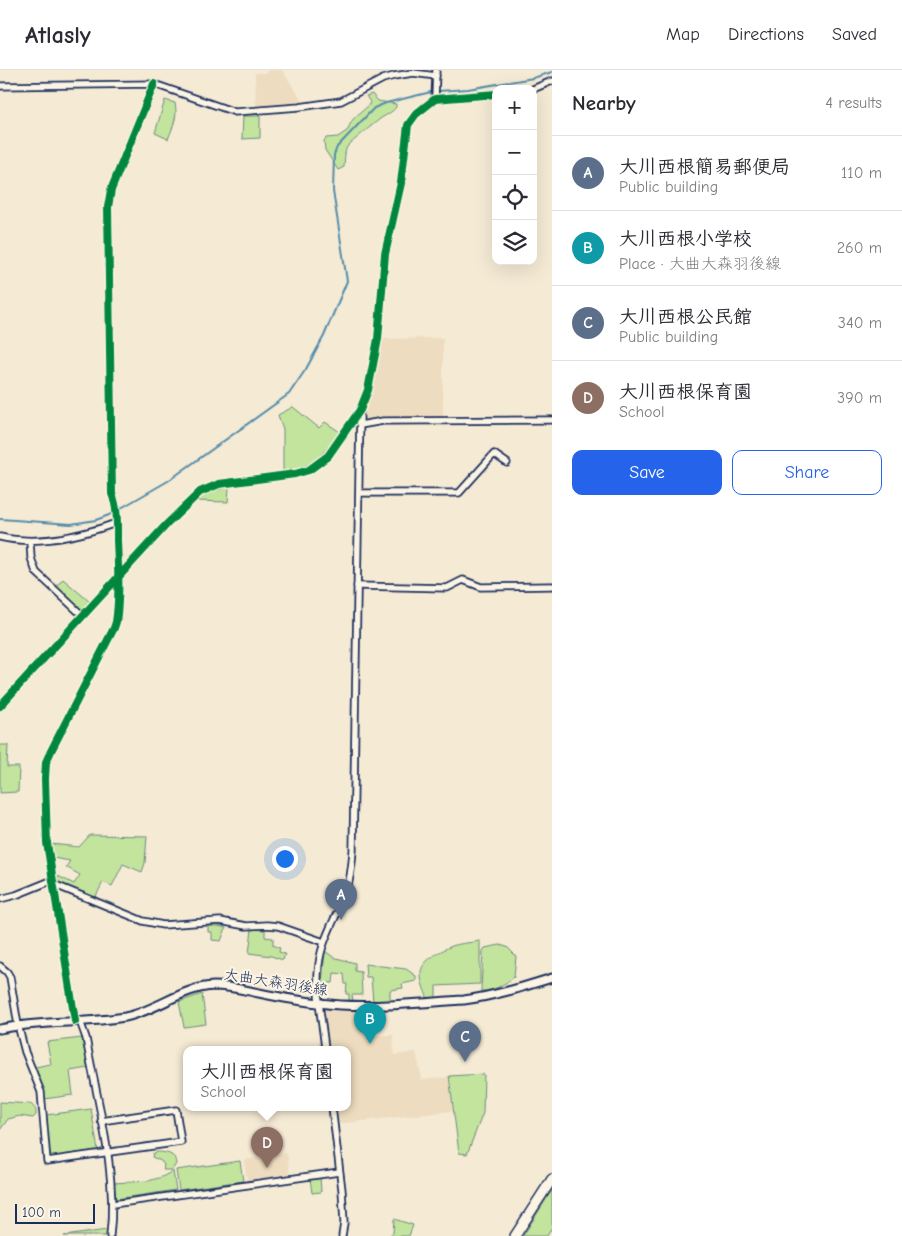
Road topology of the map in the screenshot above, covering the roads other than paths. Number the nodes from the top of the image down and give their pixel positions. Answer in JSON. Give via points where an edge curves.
{"nodes":[{"id":1,"x":436,"y":73,"type":"edge"},
{"id":2,"x":552,"y":81,"type":"edge"},
{"id":3,"x":154,"y":84,"type":"junction"},
{"id":4,"x":0,"y":86,"type":"edge"},
{"id":5,"x":537,"y":87,"type":"edge"},
{"id":6,"x":492,"y":94,"type":"edge"},
{"id":7,"x":435,"y":99,"type":"junction"},
{"id":8,"x":360,"y":410,"type":"junction"},
{"id":9,"x":552,"y":420,"type":"edge"},
{"id":10,"x":360,"y":426,"type":"junction"},
{"id":11,"x":507,"y":463,"type":"dead end"},
{"id":12,"x":360,"y":493,"type":"junction"},
{"id":13,"x":116,"y":523,"type":"junction"},
{"id":14,"x":0,"y":537,"type":"edge"},
{"id":15,"x":30,"y":541,"type":"junction"},
{"id":16,"x":118,"y":577,"type":"junction"},
{"id":17,"x":357,"y":586,"type":"junction"},
{"id":18,"x":552,"y":586,"type":"edge"},
{"id":19,"x":82,"y":615,"type":"junction"},
{"id":20,"x":0,"y":706,"type":"edge"},
{"id":21,"x":53,"y":882,"type":"junction"},
{"id":22,"x":0,"y":898,"type":"edge"},
{"id":23,"x":324,"y":942,"type":"junction"},
{"id":24,"x":0,"y":966,"type":"edge"},
{"id":25,"x":552,"y":978,"type":"edge"},
{"id":26,"x":318,"y":1003,"type":"junction"},
{"id":27,"x":78,"y":1021,"type":"junction"},
{"id":28,"x":18,"y":1026,"type":"junction"},
{"id":29,"x":0,"y":1030,"type":"edge"},
{"id":30,"x":325,"y":1046,"type":"edge"},
{"id":31,"x":332,"y":1111,"type":"edge"},
{"id":32,"x":101,"y":1121,"type":"junction"},
{"id":33,"x":108,"y":1152,"type":"junction"},
{"id":34,"x":339,"y":1172,"type":"junction"},
{"id":35,"x":552,"y":1179,"type":"edge"},
{"id":36,"x":113,"y":1204,"type":"junction"},
{"id":37,"x":110,"y":1236,"type":"edge"},
{"id":38,"x":342,"y":1236,"type":"edge"},
{"id":39,"x":516,"y":1236,"type":"edge"}],
"edges":[{"from":1,"to":3,"type":"street","via":[[412,73],[383,79],[341,101],[235,112]]},
{"from":1,"to":7,"type":"street"},
{"from":2,"to":5,"type":"street"},
{"from":3,"to":4,"type":"street"},
{"from":3,"to":13,"type":"street","via":[[111,190],[108,207],[112,494]]},
{"from":6,"to":7,"type":"street"},
{"from":7,"to":8,"type":"street","via":[[416,114],[406,132],[404,167],[385,254],[374,367]]},
{"from":8,"to":10,"type":"street"},
{"from":8,"to":16,"type":"street","via":[[328,456],[309,470],[284,477],[219,484],[200,492]]},
{"from":9,"to":10,"type":"street","via":[[383,422]]},
{"from":10,"to":12,"type":"street"},
{"from":11,"to":12,"type":"street","via":[[494,454],[459,493]]},
{"from":12,"to":17,"type":"street"},
{"from":13,"to":15,"type":"street","via":[[96,531]]},
{"from":13,"to":16,"type":"street"},
{"from":14,"to":15,"type":"street"},
{"from":15,"to":19,"type":"street","via":[[36,572]]},
{"from":16,"to":19,"type":"street"},
{"from":16,"to":21,"type":"street","via":[[118,609],[114,628],[46,762],[47,843]]},
{"from":17,"to":18,"type":"street","via":[[447,588],[462,580],[481,587]]},
{"from":17,"to":23,"type":"street","via":[[353,851],[348,887]]},
{"from":19,"to":20,"type":"street"},
{"from":21,"to":22,"type":"street"},
{"from":21,"to":23,"type":"street","via":[[143,921],[163,925],[220,921],[246,926],[278,926]]},
{"from":21,"to":27,"type":"street"},
{"from":23,"to":26,"type":"street","via":[[320,955]]},
{"from":24,"to":28,"type":"street","via":[[10,977]]},
{"from":25,"to":26,"type":"main road","name":"大曲大森羽後線","via":[[464,1000],[358,1006]]},
{"from":26,"to":27,"type":"main road","name":"大曲大森羽後線","via":[[238,988],[208,986],[126,1016]]},
{"from":26,"to":30,"type":"street"},
{"from":27,"to":28,"type":"main road","name":"大曲大森羽後線"},
{"from":27,"to":32,"type":"street","via":[[86,1038]]},
{"from":28,"to":29,"type":"main road","name":"大曲大森羽後線"},
{"from":28,"to":33,"type":"street","via":[[41,1092],[47,1161]]},
{"from":31,"to":34,"type":"street"},
{"from":32,"to":33,"type":"street"},
{"from":32,"to":33,"type":"street","via":[[176,1110],[181,1142]]},
{"from":33,"to":36,"type":"street"},
{"from":34,"to":36,"type":"street"},
{"from":34,"to":38,"type":"street"},
{"from":35,"to":39,"type":"highway"},
{"from":36,"to":37,"type":"street"}]}
